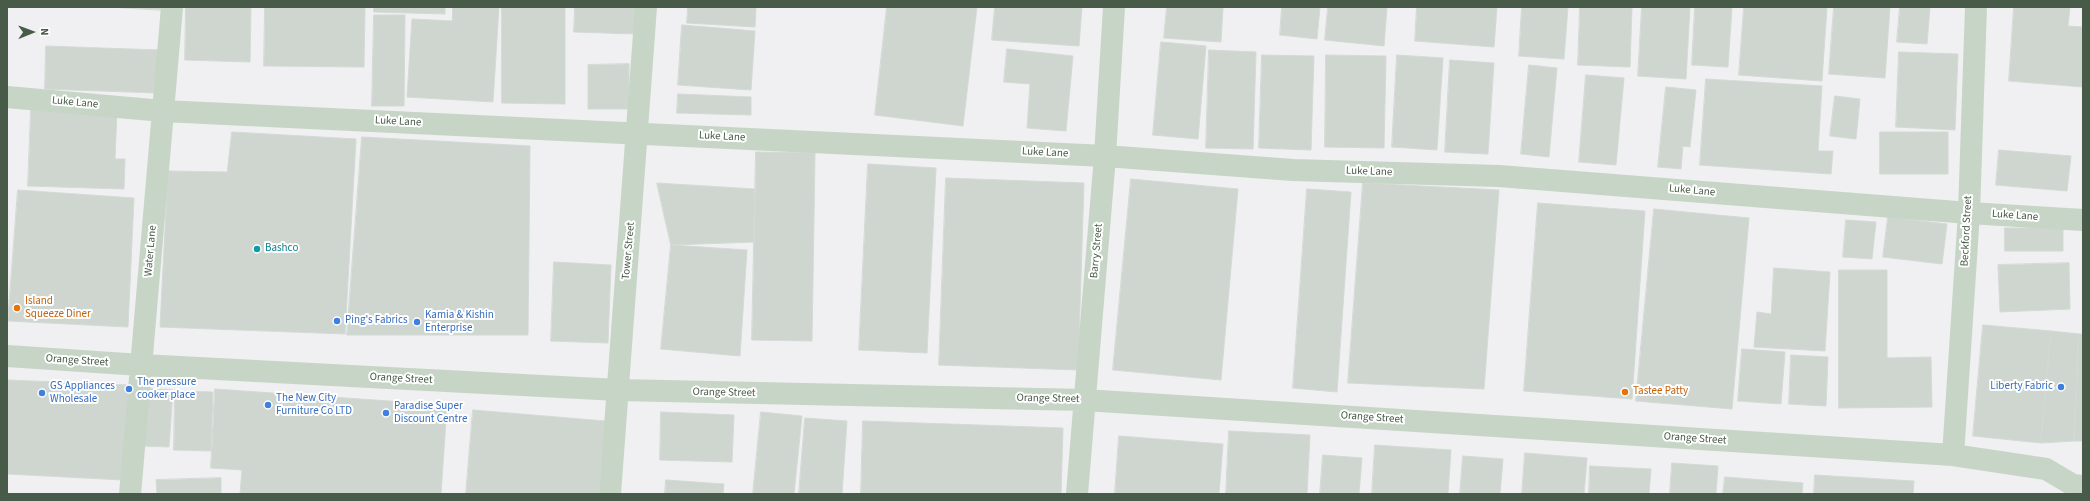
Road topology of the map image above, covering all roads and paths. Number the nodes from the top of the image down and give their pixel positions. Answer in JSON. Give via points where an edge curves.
{"nodes":[{"id":1,"x":172,"y":7,"type":"edge"},
{"id":2,"x":646,"y":7,"type":"edge"},
{"id":3,"x":1114,"y":7,"type":"edge"},
{"id":4,"x":1976,"y":7,"type":"edge"},
{"id":5,"x":7,"y":98,"type":"edge"},
{"id":6,"x":163,"y":111,"type":"junction"},
{"id":7,"x":638,"y":134,"type":"junction"},
{"id":8,"x":1105,"y":156,"type":"junction"},
{"id":9,"x":1969,"y":213,"type":"junction"},
{"id":10,"x":2083,"y":220,"type":"edge"},
{"id":11,"x":7,"y":356,"type":"edge"},
{"id":12,"x":141,"y":365,"type":"junction"},
{"id":13,"x":618,"y":390,"type":"junction"},
{"id":14,"x":1084,"y":400,"type":"junction"},
{"id":15,"x":1954,"y":455,"type":"junction"},
{"id":16,"x":2083,"y":486,"type":"edge"},
{"id":17,"x":130,"y":494,"type":"edge"},
{"id":18,"x":610,"y":494,"type":"edge"},
{"id":19,"x":1077,"y":494,"type":"edge"}],
"edges":[{"from":1,"to":6,"type":"street","name":"Water Lane"},
{"from":2,"to":7,"type":"street","name":"Tower Street"},
{"from":3,"to":8,"type":"street","name":"Barry Street"},
{"from":4,"to":9,"type":"street","name":"Beckford Street"},
{"from":5,"to":6,"type":"street","name":"Luke Lane"},
{"from":6,"to":7,"type":"street","name":"Luke Lane"},
{"from":6,"to":12,"type":"street","name":"Water Lane"},
{"from":7,"to":8,"type":"street","name":"Luke Lane"},
{"from":7,"to":13,"type":"street","name":"Tower Street"},
{"from":8,"to":9,"type":"street","name":"Luke Lane","via":[[1292,170],[1500,176]]},
{"from":8,"to":14,"type":"street","name":"Barry Street"},
{"from":9,"to":10,"type":"street","name":"Luke Lane"},
{"from":9,"to":15,"type":"street","name":"Beckford Street"},
{"from":11,"to":12,"type":"street","name":"Orange Street"},
{"from":12,"to":13,"type":"street","name":"Orange Street"},
{"from":12,"to":17,"type":"street","name":"Water Lane"},
{"from":13,"to":14,"type":"street","name":"Orange Street"},
{"from":13,"to":18,"type":"street","name":"Tower Street"},
{"from":14,"to":15,"type":"street","name":"Orange Street"},
{"from":14,"to":19,"type":"street","name":"Barry Street"},
{"from":15,"to":16,"type":"street","name":"Orange Street","via":[[2046,469],[2073,485]]}]}
